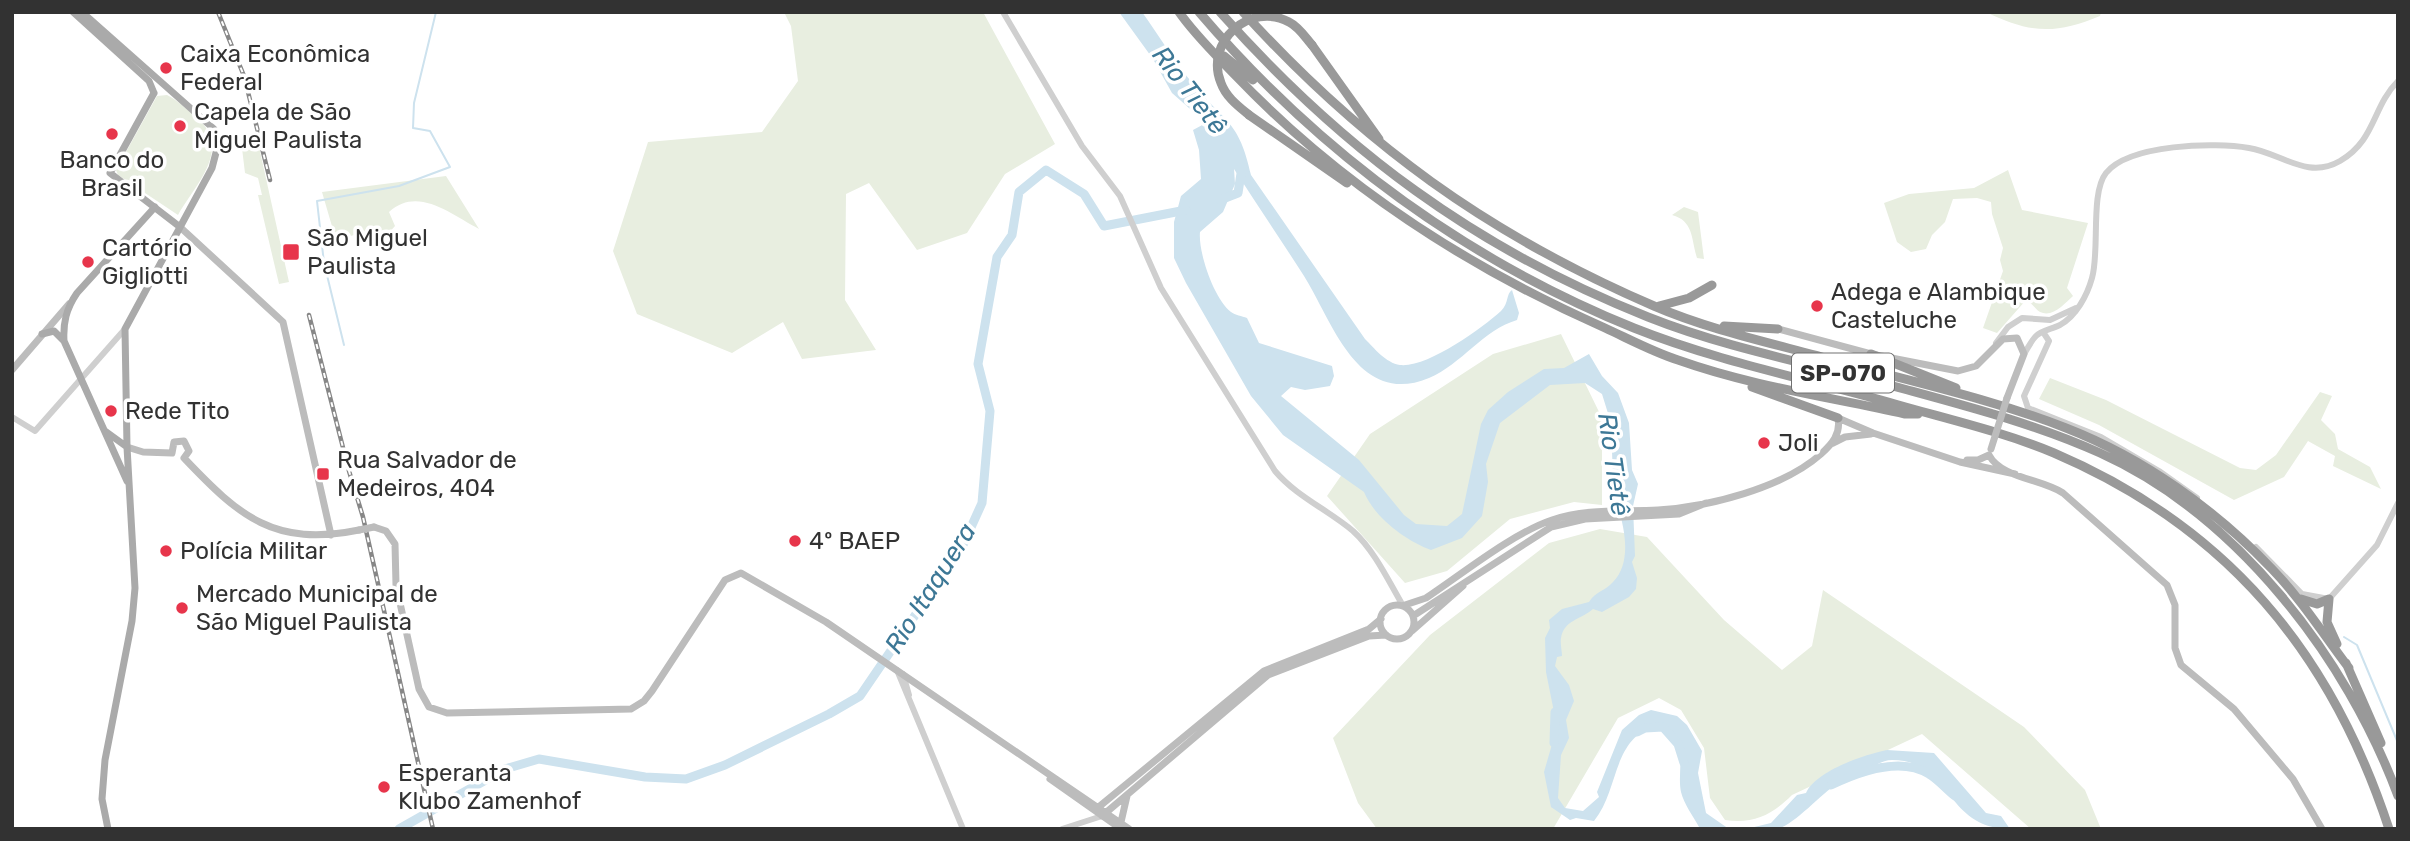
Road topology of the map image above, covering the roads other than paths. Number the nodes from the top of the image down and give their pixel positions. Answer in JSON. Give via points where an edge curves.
{"nodes":[{"id":1,"x":73,"y":12,"type":"edge"},
{"id":2,"x":82,"y":12,"type":"edge"},
{"id":3,"x":1003,"y":12,"type":"edge"},
{"id":4,"x":1199,"y":12,"type":"edge"},
{"id":5,"x":1220,"y":12,"type":"edge"},
{"id":6,"x":1243,"y":12,"type":"edge"},
{"id":7,"x":1181,"y":16,"type":"edge"},
{"id":8,"x":2398,"y":81,"type":"edge"},
{"id":9,"x":154,"y":93,"type":"junction"},
{"id":10,"x":171,"y":94,"type":"junction"},
{"id":11,"x":1291,"y":112,"type":"junction"},
{"id":12,"x":1394,"y":157,"type":"junction"},
{"id":13,"x":1367,"y":194,"type":"junction"},
{"id":14,"x":155,"y":207,"type":"junction"},
{"id":15,"x":180,"y":227,"type":"junction"},
{"id":16,"x":1712,"y":285,"type":"dead end"},
{"id":17,"x":69,"y":304,"type":"junction"},
{"id":18,"x":1656,"y":307,"type":"junction"},
{"id":19,"x":2078,"y":307,"type":"junction"},
{"id":20,"x":1712,"y":325,"type":"junction"},
{"id":21,"x":125,"y":329,"type":"junction"},
{"id":22,"x":1778,"y":329,"type":"joint"},
{"id":23,"x":2043,"y":332,"type":"junction"},
{"id":24,"x":42,"y":334,"type":"junction"},
{"id":25,"x":64,"y":341,"type":"junction"},
{"id":26,"x":1994,"y":347,"type":"junction"},
{"id":27,"x":1871,"y":354,"type":"junction"},
{"id":28,"x":2024,"y":354,"type":"junction"},
{"id":29,"x":12,"y":370,"type":"edge"},
{"id":30,"x":1738,"y":380,"type":"junction"},
{"id":31,"x":81,"y":381,"type":"junction"},
{"id":32,"x":1996,"y":405,"type":"junction"},
{"id":33,"x":1927,"y":414,"type":"junction"},
{"id":34,"x":12,"y":417,"type":"edge"},
{"id":35,"x":1838,"y":418,"type":"junction"},
{"id":36,"x":104,"y":430,"type":"junction"},
{"id":37,"x":1873,"y":433,"type":"junction"},
{"id":38,"x":1832,"y":444,"type":"junction"},
{"id":39,"x":127,"y":447,"type":"junction"},
{"id":40,"x":1990,"y":452,"type":"junction"},
{"id":41,"x":172,"y":453,"type":"junction"},
{"id":42,"x":184,"y":458,"type":"junction"},
{"id":43,"x":1953,"y":458,"type":"junction"},
{"id":44,"x":2015,"y":474,"type":"junction"},
{"id":45,"x":128,"y":484,"type":"junction"},
{"id":46,"x":2398,"y":503,"type":"edge"},
{"id":47,"x":1616,"y":514,"type":"junction"},
{"id":48,"x":331,"y":536,"type":"junction"},
{"id":49,"x":1478,"y":573,"type":"junction"},
{"id":50,"x":2294,"y":594,"type":"junction"},
{"id":51,"x":2329,"y":599,"type":"junction"},
{"id":52,"x":1401,"y":605,"type":"junction"},
{"id":53,"x":1413,"y":616,"type":"junction"},
{"id":54,"x":1381,"y":619,"type":"junction"},
{"id":55,"x":1411,"y":632,"type":"junction"},
{"id":56,"x":1386,"y":635,"type":"junction"},
{"id":57,"x":2349,"y":668,"type":"junction"},
{"id":58,"x":900,"y":672,"type":"junction"},
{"id":59,"x":1026,"y":758,"type":"junction"},
{"id":60,"x":2391,"y":778,"type":"junction"},
{"id":61,"x":1063,"y":782,"type":"junction"},
{"id":62,"x":1129,"y":793,"type":"junction"},
{"id":63,"x":1113,"y":796,"type":"junction"},
{"id":64,"x":2398,"y":796,"type":"edge"},
{"id":65,"x":1097,"y":808,"type":"junction"},
{"id":66,"x":1105,"y":814,"type":"junction"},
{"id":67,"x":1088,"y":819,"type":"junction"},
{"id":68,"x":1121,"y":825,"type":"edge"},
{"id":69,"x":108,"y":829,"type":"edge"},
{"id":70,"x":963,"y":829,"type":"edge"},
{"id":71,"x":1062,"y":829,"type":"edge"},
{"id":72,"x":1129,"y":829,"type":"edge"},
{"id":73,"x":2322,"y":829,"type":"edge"},
{"id":74,"x":2389,"y":829,"type":"edge"}],
"edges":[{"from":1,"to":9,"type":"main road","via":[[146,78]]},
{"from":2,"to":10,"type":"main road"},
{"from":3,"to":52,"type":"street","via":[[1082,146],[1126,208],[1161,288],[1275,471],[1364,542]]},
{"from":4,"to":11,"type":"highway","number":"SP-070"},
{"from":5,"to":60,"type":"highway","number":"SP-070","via":[[1322,119],[1383,168],[1451,217],[1545,270],[1652,319],[1744,350],[1904,388],[2046,431],[2103,454],[2146,479],[2219,534],[2293,608],[2343,679]]},
{"from":6,"to":12,"type":"highway","via":[[1308,81]]},
{"from":7,"to":11,"type":"highway"},
{"from":7,"to":13,"type":"highway","via":[[1257,98]]},
{"from":8,"to":19,"type":"street","via":[[2367,137],[2330,165],[2309,168],[2250,148],[2205,145],[2162,149],[2113,167],[2102,180],[2095,264]]},
{"from":9,"to":10,"type":"main road","via":[[163,90]]},
{"from":9,"to":14,"type":"main road","via":[[110,169],[113,177]]},
{"from":10,"to":15,"type":"main road","via":[[214,129],[218,141],[212,168]]},
{"from":11,"to":33,"type":"highway","number":"SP-070","via":[[1415,210],[1477,250],[1582,306],[1690,349]]},
{"from":12,"to":13,"type":"highway","bridge":true,"via":[[1291,23],[1277,17],[1248,20],[1230,33],[1219,52],[1220,82],[1227,95],[1338,178]]},
{"from":12,"to":18,"type":"highway","via":[[1534,248]]},
{"from":13,"to":30,"type":"highway","via":[[1467,258],[1561,309],[1675,359]]},
{"from":14,"to":15,"type":"main road"},
{"from":14,"to":17,"type":"main road"},
{"from":15,"to":21,"type":"main road"},
{"from":15,"to":48,"type":"main road","via":[[283,322]]},
{"from":16,"to":18,"type":"highway","via":[[1689,298]]},
{"from":17,"to":24,"type":"main road"},
{"from":17,"to":25,"type":"main road"},
{"from":18,"to":20,"type":"highway"},
{"from":19,"to":23,"type":"street","via":[[2066,321]]},
{"from":19,"to":26,"type":"street","via":[[2050,320],[2028,317],[2015,321]]},
{"from":20,"to":22,"type":"highway"},
{"from":20,"to":32,"type":"highway"},
{"from":21,"to":31,"type":"street"},
{"from":21,"to":39,"type":"main road"},
{"from":22,"to":27,"type":"main road"},
{"from":23,"to":28,"type":"street"},
{"from":23,"to":51,"type":"street","via":[[2049,341],[2024,396],[2028,408],[2101,437],[2160,471],[2249,540],[2298,591]]},
{"from":24,"to":25,"type":"main road","via":[[54,331]]},
{"from":24,"to":29,"type":"main road"},
{"from":25,"to":31,"type":"main road"},
{"from":26,"to":27,"type":"main road","via":[[1976,366],[1958,371]]},
{"from":26,"to":28,"type":"main road","via":[[2013,337],[2022,344]]},
{"from":27,"to":32,"type":"highway"},
{"from":28,"to":40,"type":"main road","bridge":true},
{"from":30,"to":33,"type":"highway","via":[[1905,414]]},
{"from":30,"to":35,"type":"highway"},
{"from":31,"to":34,"type":"street","via":[[35,431]]},
{"from":31,"to":36,"type":"main road"},
{"from":32,"to":50,"type":"highway","via":[[2080,434],[2167,481],[2225,525]]},
{"from":33,"to":74,"type":"highway","number":"SP-070","via":[[2031,445],[2090,470],[2143,499],[2214,552],[2291,633],[2329,688],[2365,762]]},
{"from":35,"to":37,"type":"main road"},
{"from":35,"to":38,"type":"main road"},
{"from":36,"to":39,"type":"main road"},
{"from":36,"to":45,"type":"main road"},
{"from":37,"to":38,"type":"main road"},
{"from":37,"to":43,"type":"main road"},
{"from":38,"to":47,"type":"main road","via":[[1790,477],[1669,515]]},
{"from":39,"to":41,"type":"main road"},
{"from":39,"to":45,"type":"main road"},
{"from":40,"to":43,"type":"main road","via":[[1973,461]]},
{"from":40,"to":44,"type":"main road","via":[[1997,466]]},
{"from":41,"to":42,"type":"main road"},
{"from":41,"to":42,"type":"main road","via":[[174,442],[184,441],[189,451]]},
{"from":42,"to":48,"type":"main road","via":[[250,517],[291,535]]},
{"from":43,"to":44,"type":"main road"},
{"from":44,"to":73,"type":"main road","via":[[2063,493],[2161,577],[2175,605],[2175,648],[2181,665],[2234,709],[2293,779]]},
{"from":45,"to":69,"type":"main road","via":[[134,601],[105,760],[102,799]]},
{"from":46,"to":51,"type":"street","via":[[2377,545]]},
{"from":47,"to":49,"type":"main road","via":[[1551,527]]},
{"from":47,"to":52,"type":"main road","via":[[1549,521],[1426,598]]},
{"from":48,"to":58,"type":"main road","bridge":true,"via":[[374,527],[386,531],[394,542],[397,589],[419,689],[426,704],[440,712],[610,711],[636,706],[652,691],[725,580],[738,573],[786,597]]},
{"from":49,"to":53,"type":"main road"},
{"from":49,"to":55,"type":"main road"},
{"from":50,"to":51,"type":"highway","via":[[2309,604]]},
{"from":50,"to":57,"type":"highway"},
{"from":51,"to":57,"type":"highway","via":[[2329,629]]},
{"from":52,"to":53,"type":"main road"},
{"from":52,"to":54,"type":"main road","via":[[1385,610]]},
{"from":53,"to":55,"type":"main road"},
{"from":54,"to":56,"type":"main road"},
{"from":54,"to":63,"type":"main road","via":[[1369,629],[1264,671]]},
{"from":55,"to":56,"type":"main road","via":[[1402,639]]},
{"from":56,"to":62,"type":"main road","via":[[1369,636],[1268,675]]},
{"from":57,"to":60,"type":"highway"},
{"from":58,"to":59,"type":"main road"},
{"from":58,"to":70,"type":"street"},
{"from":59,"to":61,"type":"main road"},
{"from":59,"to":65,"type":"main road"},
{"from":60,"to":64,"type":"highway","number":"SP-070"},
{"from":61,"to":63,"type":"main road","via":[[1100,799]]},
{"from":61,"to":65,"type":"main road"},
{"from":62,"to":66,"type":"main road"},
{"from":62,"to":68,"type":"main road"},
{"from":63,"to":65,"type":"main road"},
{"from":65,"to":66,"type":"main road"},
{"from":65,"to":67,"type":"street"},
{"from":66,"to":67,"type":"street"},
{"from":66,"to":68,"type":"main road"},
{"from":67,"to":71,"type":"street"},
{"from":68,"to":72,"type":"main road"}]}
